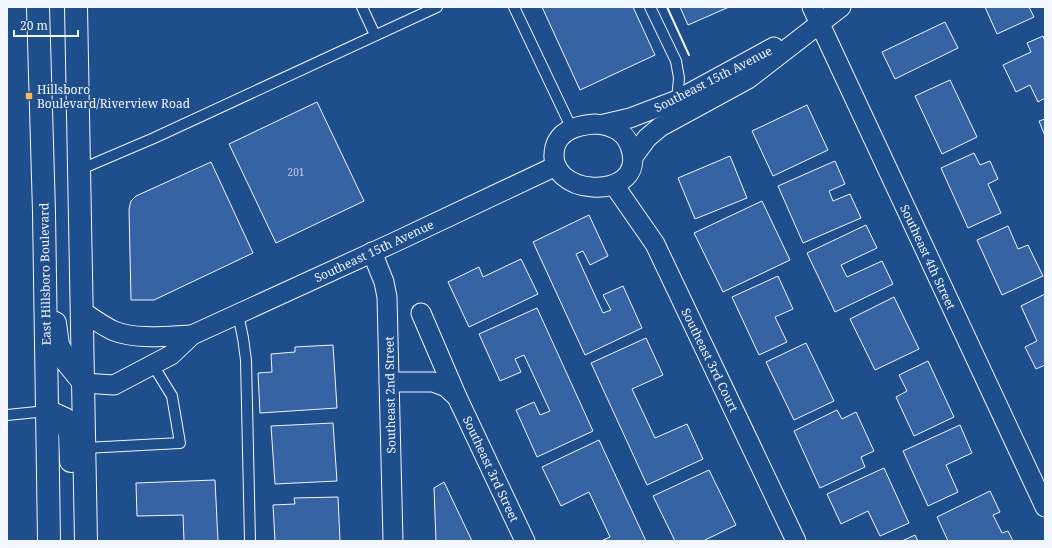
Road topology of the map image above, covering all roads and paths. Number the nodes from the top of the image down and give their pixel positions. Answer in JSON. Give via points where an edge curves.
{"nodes":[{"id":1,"x":38,"y":7,"type":"edge"},
{"id":2,"x":76,"y":7,"type":"edge"},
{"id":3,"x":362,"y":7,"type":"edge"},
{"id":4,"x":437,"y":7,"type":"edge"},
{"id":5,"x":514,"y":7,"type":"edge"},
{"id":6,"x":650,"y":7,"type":"edge"},
{"id":7,"x":812,"y":7,"type":"edge"},
{"id":8,"x":841,"y":7,"type":"edge"},
{"id":9,"x":820,"y":24,"type":"junction"},
{"id":10,"x":375,"y":35,"type":"junction"},
{"id":11,"x":677,"y":100,"type":"junction"},
{"id":12,"x":604,"y":124,"type":"junction"},
{"id":13,"x":572,"y":129,"type":"junction"},
{"id":14,"x":633,"y":157,"type":"junction"},
{"id":15,"x":556,"y":166,"type":"junction"},
{"id":16,"x":79,"y":170,"type":"junction"},
{"id":17,"x":614,"y":185,"type":"junction"},
{"id":18,"x":44,"y":212,"type":"junction"},
{"id":19,"x":372,"y":252,"type":"junction"},
{"id":20,"x":82,"y":311,"type":"junction"},
{"id":21,"x":421,"y":313,"type":"dead end"},
{"id":22,"x":238,"y":314,"type":"junction"},
{"id":23,"x":192,"y":335,"type":"junction"},
{"id":24,"x":153,"y":365,"type":"junction"},
{"id":25,"x":389,"y":382,"type":"junction"},
{"id":26,"x":84,"y":383,"type":"junction"},
{"id":27,"x":457,"y":397,"type":"junction"},
{"id":28,"x":47,"y":411,"type":"junction"},
{"id":29,"x":7,"y":415,"type":"edge"},
{"id":30,"x":85,"y":448,"type":"junction"},
{"id":31,"x":1045,"y":507,"type":"edge"},
{"id":32,"x":86,"y":517,"type":"junction"},
{"id":33,"x":50,"y":541,"type":"edge"},
{"id":34,"x":86,"y":541,"type":"edge"},
{"id":35,"x":250,"y":541,"type":"edge"},
{"id":36,"x":393,"y":541,"type":"edge"},
{"id":37,"x":526,"y":541,"type":"edge"},
{"id":38,"x":796,"y":541,"type":"edge"}],
"edges":[{"from":1,"to":18,"type":"main road","name":"East Hillsboro Boulevard"},
{"from":2,"to":16,"type":"main road"},
{"from":3,"to":10,"type":"lane"},
{"from":4,"to":10,"type":"lane"},
{"from":5,"to":13,"type":"lane"},
{"from":6,"to":11,"type":"lane","via":[[676,61],[679,78]]},
{"from":7,"to":9,"type":"street","name":"Southeast 4th Street"},
{"from":8,"to":9,"type":"street","name":"Southeast 15th Avenue"},
{"from":9,"to":11,"type":"street","name":"Southeast 15th Avenue"},
{"from":9,"to":14,"type":"street","name":"Southeast 15th Avenue","via":[[748,79],[660,127],[647,138]]},
{"from":9,"to":31,"type":"street","name":"Southeast 4th Street"},
{"from":10,"to":16,"type":"lane","via":[[154,138]]},
{"from":11,"to":12,"type":"street","name":"Southeast 15th Avenue","via":[[630,118]]},
{"from":12,"to":13,"type":"street","via":[[582,125]]},
{"from":12,"to":14,"type":"street","via":[[622,134],[630,144]]},
{"from":13,"to":15,"type":"street","via":[[564,133],[557,142],[554,154]]},
{"from":14,"to":17,"type":"street","via":[[631,169]]},
{"from":15,"to":17,"type":"street","via":[[563,176],[588,187],[602,188]]},
{"from":15,"to":19,"type":"street","name":"Southeast 15th Avenue"},
{"from":16,"to":20,"type":"main road"},
{"from":17,"to":38,"type":"street","name":"Southeast 3rd Court","via":[[655,244]]},
{"from":18,"to":26,"type":"main road","via":[[58,345],[67,362]]},
{"from":18,"to":28,"type":"main road","name":"East Hillsboro Boulevard"},
{"from":19,"to":22,"type":"street","name":"Southeast 15th Avenue"},
{"from":19,"to":25,"type":"street","name":"Southeast 2nd Street","via":[[387,297]]},
{"from":20,"to":23,"type":"street","name":"Southeast 15th Avenue","via":[[113,330],[128,335]]},
{"from":20,"to":26,"type":"main road"},
{"from":21,"to":27,"type":"street","name":"Southeast 3rd Street"},
{"from":22,"to":23,"type":"street","name":"Southeast 15th Avenue"},
{"from":22,"to":35,"type":"lane","via":[[246,360]]},
{"from":23,"to":24,"type":"street","name":"Southeast 15th Avenue","via":[[171,356]]},
{"from":24,"to":26,"type":"street","name":"Southeast 15th Avenue","via":[[114,385]]},
{"from":24,"to":30,"type":"lane","via":[[172,396],[180,443]]},
{"from":25,"to":27,"type":"street","name":"Southeast 3rd Street","via":[[434,382],[446,387]]},
{"from":25,"to":36,"type":"street","name":"Southeast 2nd Street"},
{"from":26,"to":30,"type":"main road"},
{"from":27,"to":37,"type":"street","name":"Southeast 3rd Street"},
{"from":28,"to":29,"type":"lane"},
{"from":28,"to":32,"type":"main road","via":[[65,419],[70,434],[72,501]]},
{"from":28,"to":33,"type":"main road","name":"East Hillsboro Boulevard"},
{"from":30,"to":32,"type":"main road"},
{"from":32,"to":34,"type":"main road"}]}
